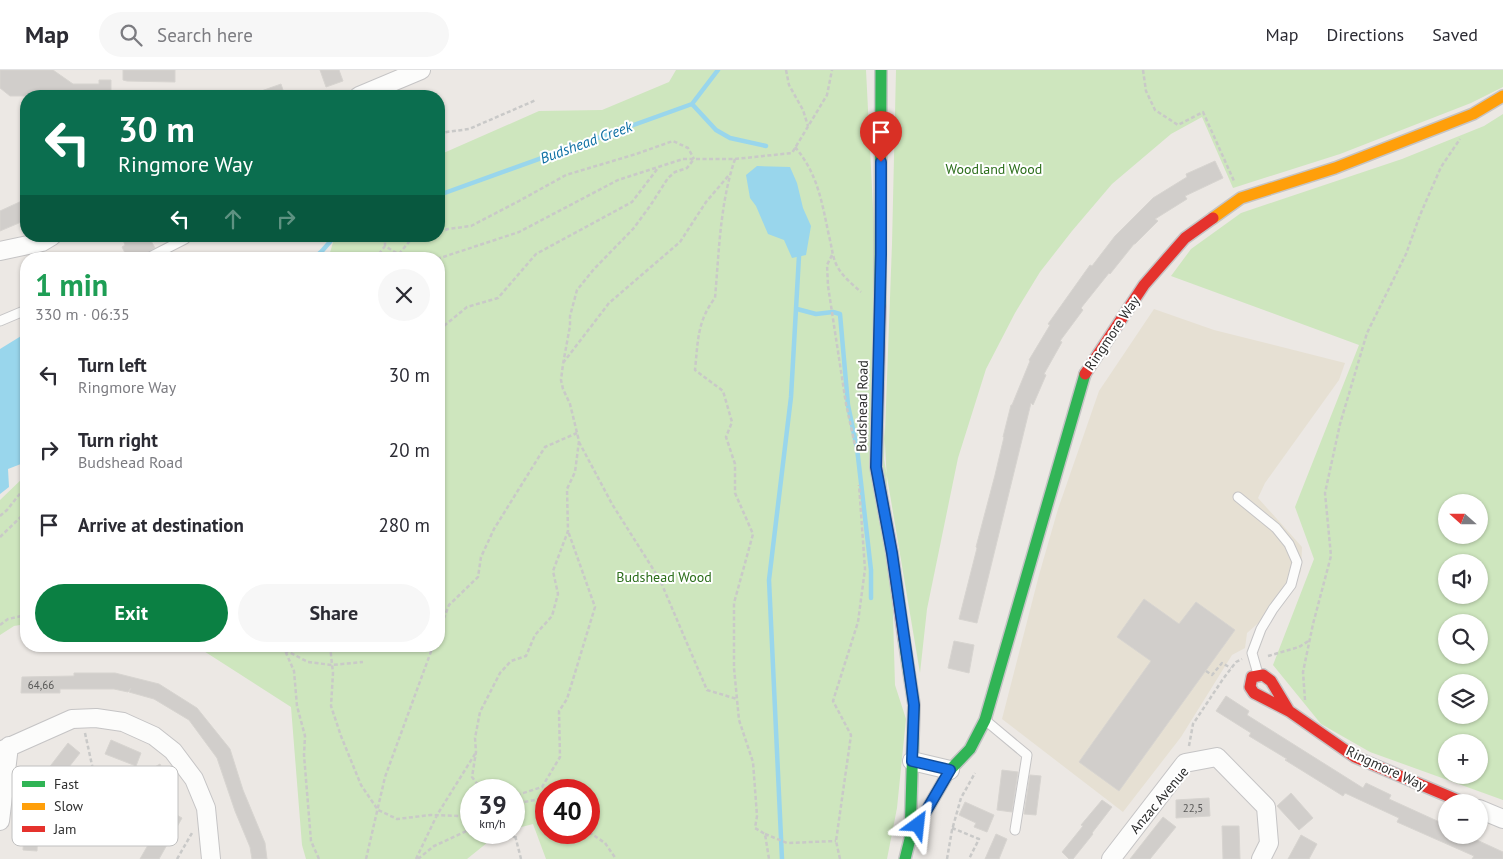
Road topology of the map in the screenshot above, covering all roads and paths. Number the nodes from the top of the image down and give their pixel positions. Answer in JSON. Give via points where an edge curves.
{"nodes":[{"id":1,"x":421,"y":70,"type":"edge"},
{"id":2,"x":786,"y":70,"type":"edge"},
{"id":3,"x":834,"y":70,"type":"edge"},
{"id":4,"x":881,"y":70,"type":"edge"},
{"id":5,"x":1143,"y":70,"type":"edge"},
{"id":6,"x":373,"y":90,"type":"edge"},
{"id":7,"x":1503,"y":96,"type":"edge"},
{"id":8,"x":536,"y":100,"type":"dead end"},
{"id":9,"x":808,"y":126,"type":"junction"},
{"id":10,"x":445,"y":131,"type":"edge"},
{"id":11,"x":1461,"y":138,"type":"dead end"},
{"id":12,"x":795,"y":147,"type":"junction"},
{"id":13,"x":694,"y":159,"type":"junction"},
{"id":14,"x":735,"y":159,"type":"junction"},
{"id":15,"x":658,"y":167,"type":"junction"},
{"id":16,"x":730,"y":174,"type":"junction"},
{"id":17,"x":1241,"y":198,"type":"junction"},
{"id":18,"x":445,"y":230,"type":"edge"},
{"id":19,"x":42,"y":242,"type":"edge"},
{"id":20,"x":179,"y":242,"type":"edge"},
{"id":21,"x":385,"y":242,"type":"edge"},
{"id":22,"x":409,"y":242,"type":"edge"},
{"id":23,"x":385,"y":246,"type":"junction"},
{"id":24,"x":0,"y":251,"type":"edge"},
{"id":25,"x":160,"y":252,"type":"edge"},
{"id":26,"x":380,"y":252,"type":"edge"},
{"id":27,"x":396,"y":252,"type":"edge"},
{"id":28,"x":401,"y":252,"type":"edge"},
{"id":29,"x":832,"y":255,"type":"junction"},
{"id":30,"x":445,"y":256,"type":"edge"},
{"id":31,"x":879,"y":307,"type":"junction"},
{"id":32,"x":20,"y":312,"type":"edge"},
{"id":33,"x":0,"y":320,"type":"edge"},
{"id":34,"x":445,"y":325,"type":"edge"},
{"id":35,"x":562,"y":364,"type":"junction"},
{"id":36,"x":577,"y":433,"type":"junction"},
{"id":37,"x":579,"y":441,"type":"junction"},
{"id":38,"x":857,"y":457,"type":"dead end"},
{"id":39,"x":859,"y":484,"type":"dead end"},
{"id":40,"x":20,"y":494,"type":"edge"},
{"id":41,"x":1238,"y":497,"type":"dead end"},
{"id":42,"x":0,"y":516,"type":"edge"},
{"id":43,"x":20,"y":518,"type":"edge"},
{"id":44,"x":568,"y":532,"type":"junction"},
{"id":45,"x":0,"y":537,"type":"edge"},
{"id":46,"x":445,"y":615,"type":"edge"},
{"id":47,"x":20,"y":617,"type":"edge"},
{"id":48,"x":0,"y":625,"type":"edge"},
{"id":49,"x":1310,"y":640,"type":"junction"},
{"id":50,"x":285,"y":652,"type":"edge"},
{"id":51,"x":290,"y":652,"type":"edge"},
{"id":52,"x":331,"y":652,"type":"edge"},
{"id":53,"x":431,"y":652,"type":"edge"},
{"id":54,"x":1252,"y":653,"type":"junction"},
{"id":55,"x":363,"y":662,"type":"dead end"},
{"id":56,"x":332,"y":665,"type":"junction"},
{"id":57,"x":1231,"y":668,"type":"junction"},
{"id":58,"x":1206,"y":671,"type":"dead end"},
{"id":59,"x":1258,"y":675,"type":"junction"},
{"id":60,"x":737,"y":699,"type":"junction"},
{"id":61,"x":1305,"y":700,"type":"dead end"},
{"id":62,"x":1289,"y":712,"type":"junction"},
{"id":63,"x":82,"y":719,"type":"junction"},
{"id":64,"x":985,"y":720,"type":"junction"},
{"id":65,"x":5,"y":749,"type":"edge"},
{"id":66,"x":476,"y":752,"type":"junction"},
{"id":67,"x":912,"y":761,"type":"junction"},
{"id":68,"x":1185,"y":764,"type":"junction"},
{"id":69,"x":93,"y":766,"type":"edge"},
{"id":70,"x":978,"y":768,"type":"dead end"},
{"id":71,"x":950,"y":770,"type":"junction"},
{"id":72,"x":474,"y":779,"type":"edge"},
{"id":73,"x":525,"y":792,"type":"edge"},
{"id":74,"x":1443,"y":794,"type":"edge"},
{"id":75,"x":378,"y":810,"type":"junction"},
{"id":76,"x":1488,"y":813,"type":"edge"},
{"id":77,"x":436,"y":815,"type":"junction"},
{"id":78,"x":460,"y":816,"type":"edge"},
{"id":79,"x":1503,"y":819,"type":"edge"},
{"id":80,"x":0,"y":821,"type":"edge"},
{"id":81,"x":952,"y":828,"type":"junction"},
{"id":82,"x":193,"y":830,"type":"dead end"},
{"id":83,"x":1015,"y":830,"type":"dead end"},
{"id":84,"x":460,"y":834,"type":"edge"},
{"id":85,"x":764,"y":834,"type":"junction"},
{"id":86,"x":910,"y":839,"type":"junction"},
{"id":87,"x":600,"y":840,"type":"edge"},
{"id":88,"x":836,"y":841,"type":"junction"},
{"id":89,"x":517,"y":844,"type":"edge"},
{"id":90,"x":177,"y":859,"type":"edge"},
{"id":91,"x":211,"y":859,"type":"edge"},
{"id":92,"x":318,"y":859,"type":"edge"},
{"id":93,"x":366,"y":859,"type":"edge"},
{"id":94,"x":417,"y":859,"type":"edge"},
{"id":95,"x":521,"y":859,"type":"edge"},
{"id":96,"x":616,"y":859,"type":"edge"},
{"id":97,"x":769,"y":859,"type":"edge"},
{"id":98,"x":840,"y":859,"type":"edge"},
{"id":99,"x":905,"y":859,"type":"edge"},
{"id":100,"x":947,"y":859,"type":"edge"},
{"id":101,"x":969,"y":859,"type":"edge"},
{"id":102,"x":1110,"y":859,"type":"edge"},
{"id":103,"x":1261,"y":859,"type":"edge"}],
"edges":[{"from":1,"to":6,"type":"street"},
{"from":2,"to":9,"type":"path","via":[[788,85],[803,110]]},
{"from":3,"to":9,"type":"path","via":[[827,95]]},
{"from":4,"to":31,"type":"street","name":"Budshead Road"},
{"from":5,"to":17,"type":"path","via":[[1146,91],[1155,110],[1178,125],[1203,112]]},
{"from":7,"to":17,"type":"street","name":"Ringmore Way","via":[[1473,114],[1335,168]]},
{"from":8,"to":10,"type":"path","via":[[469,129]]},
{"from":9,"to":12,"type":"path"},
{"from":11,"to":49,"type":"path","via":[[1441,167],[1406,254],[1364,342],[1324,494],[1330,556]]},
{"from":12,"to":14,"type":"path","via":[[792,153]]},
{"from":12,"to":29,"type":"path","via":[[805,158],[822,198]]},
{"from":13,"to":14,"type":"path"},
{"from":13,"to":15,"type":"path"},
{"from":13,"to":18,"type":"path","via":[[688,148],[673,141],[566,175],[471,226]]},
{"from":13,"to":35,"type":"path","via":[[687,168],[668,178],[632,229],[576,290]]},
{"from":14,"to":16,"type":"path"},
{"from":15,"to":30,"type":"path","via":[[618,180],[519,232]]},
{"from":15,"to":34,"type":"path","via":[[632,202],[536,254],[498,298],[467,307]]},
{"from":16,"to":35,"type":"path","via":[[706,202],[680,242],[609,303]]},
{"from":16,"to":60,"type":"path","via":[[715,298],[700,324],[696,370],[723,391],[732,422],[726,436],[735,464],[735,493],[754,534],[734,603]]},
{"from":17,"to":64,"type":"street","name":"Ringmore Way","via":[[1185,238],[1144,285],[1084,375]]},
{"from":19,"to":24,"type":"street"},
{"from":20,"to":25,"type":"lane"},
{"from":21,"to":23,"type":"path"},
{"from":22,"to":28,"type":"path"},
{"from":23,"to":26,"type":"path"},
{"from":23,"to":27,"type":"path"},
{"from":29,"to":31,"type":"path","via":[[846,280]]},
{"from":29,"to":38,"type":"path","via":[[827,265],[828,286]]},
{"from":31,"to":67,"type":"street","name":"Budshead Road","via":[[876,467],[914,705]]},
{"from":32,"to":33,"type":"lane"},
{"from":35,"to":36,"type":"path","via":[[561,380]]},
{"from":36,"to":37,"type":"path"},
{"from":36,"to":46,"type":"path","via":[[545,448],[494,529],[481,557],[478,577],[449,605]]},
{"from":37,"to":44,"type":"path","via":[[575,472],[567,489]]},
{"from":37,"to":60,"type":"path","via":[[612,504],[660,580],[707,690]]},
{"from":39,"to":88,"type":"path","via":[[865,569],[858,622],[833,701],[851,735]]},
{"from":40,"to":42,"type":"path"},
{"from":41,"to":54,"type":"lane","via":[[1276,528],[1289,544],[1297,562],[1291,585],[1261,629]]},
{"from":43,"to":45,"type":"path"},
{"from":44,"to":66,"type":"path","via":[[553,572],[558,594],[552,616],[535,635],[526,656],[511,661],[500,673],[480,712]]},
{"from":44,"to":73,"type":"path","via":[[595,607],[567,698],[559,711],[560,757],[542,787]]},
{"from":47,"to":48,"type":"path","via":[[8,619]]},
{"from":49,"to":54,"type":"path","via":[[1299,647],[1268,656]]},
{"from":49,"to":61,"type":"path","via":[[1304,672]]},
{"from":50,"to":92,"type":"path","via":[[294,671],[297,706],[305,736],[311,841]]},
{"from":51,"to":56,"type":"path","via":[[308,662]]},
{"from":52,"to":56,"type":"path"},
{"from":53,"to":75,"type":"path","via":[[385,778]]},
{"from":54,"to":57,"type":"path"},
{"from":54,"to":59,"type":"lane"},
{"from":55,"to":56,"type":"path"},
{"from":56,"to":75,"type":"path","via":[[331,706],[361,785]]},
{"from":57,"to":58,"type":"path","via":[[1222,663],[1212,675]]},
{"from":57,"to":68,"type":"path","via":[[1193,724]]},
{"from":59,"to":62,"type":"street","name":"Ringmore Way","via":[[1263,674],[1271,681]]},
{"from":59,"to":62,"type":"street","name":"Ringmore Way","via":[[1250,682],[1254,693]]},
{"from":60,"to":85,"type":"path","via":[[738,720],[753,762],[755,828]]},
{"from":62,"to":74,"type":"street","name":"Ringmore Way","via":[[1355,757]]},
{"from":63,"to":65,"type":"street","via":[[72,720]]},
{"from":63,"to":69,"type":"path"},
{"from":63,"to":91,"type":"street","via":[[123,722],[154,736],[173,751],[194,780],[206,808]]},
{"from":64,"to":71,"type":"street","name":"Ringmore Way","via":[[970,749]]},
{"from":64,"to":83,"type":"lane","via":[[1027,755]]},
{"from":65,"to":80,"type":"street"},
{"from":66,"to":72,"type":"path"},
{"from":66,"to":77,"type":"path"},
{"from":67,"to":71,"type":"street"},
{"from":67,"to":86,"type":"street","name":"Budshead Road"},
{"from":68,"to":102,"type":"street","name":"Anzac Avenue"},
{"from":68,"to":103,"type":"street","name":"Anzac Avenue","via":[[1217,758],[1266,807],[1269,843]]},
{"from":70,"to":81,"type":"path","via":[[961,798]]},
{"from":71,"to":86,"type":"street","name":"Ringmore Way"},
{"from":75,"to":77,"type":"path","via":[[397,819]]},
{"from":75,"to":93,"type":"path"},
{"from":76,"to":79,"type":"street"},
{"from":77,"to":78,"type":"path"},
{"from":77,"to":94,"type":"path"},
{"from":81,"to":100,"type":"path"},
{"from":81,"to":101,"type":"path","via":[[979,839]]},
{"from":82,"to":90,"type":"path"},
{"from":84,"to":94,"type":"path","via":[[434,846]]},
{"from":85,"to":88,"type":"path","via":[[787,843]]},
{"from":85,"to":97,"type":"path"},
{"from":86,"to":99,"type":"street","name":"Budshead Road"},
{"from":87,"to":96,"type":"path"},
{"from":88,"to":98,"type":"path"},
{"from":89,"to":95,"type":"path"}]}
